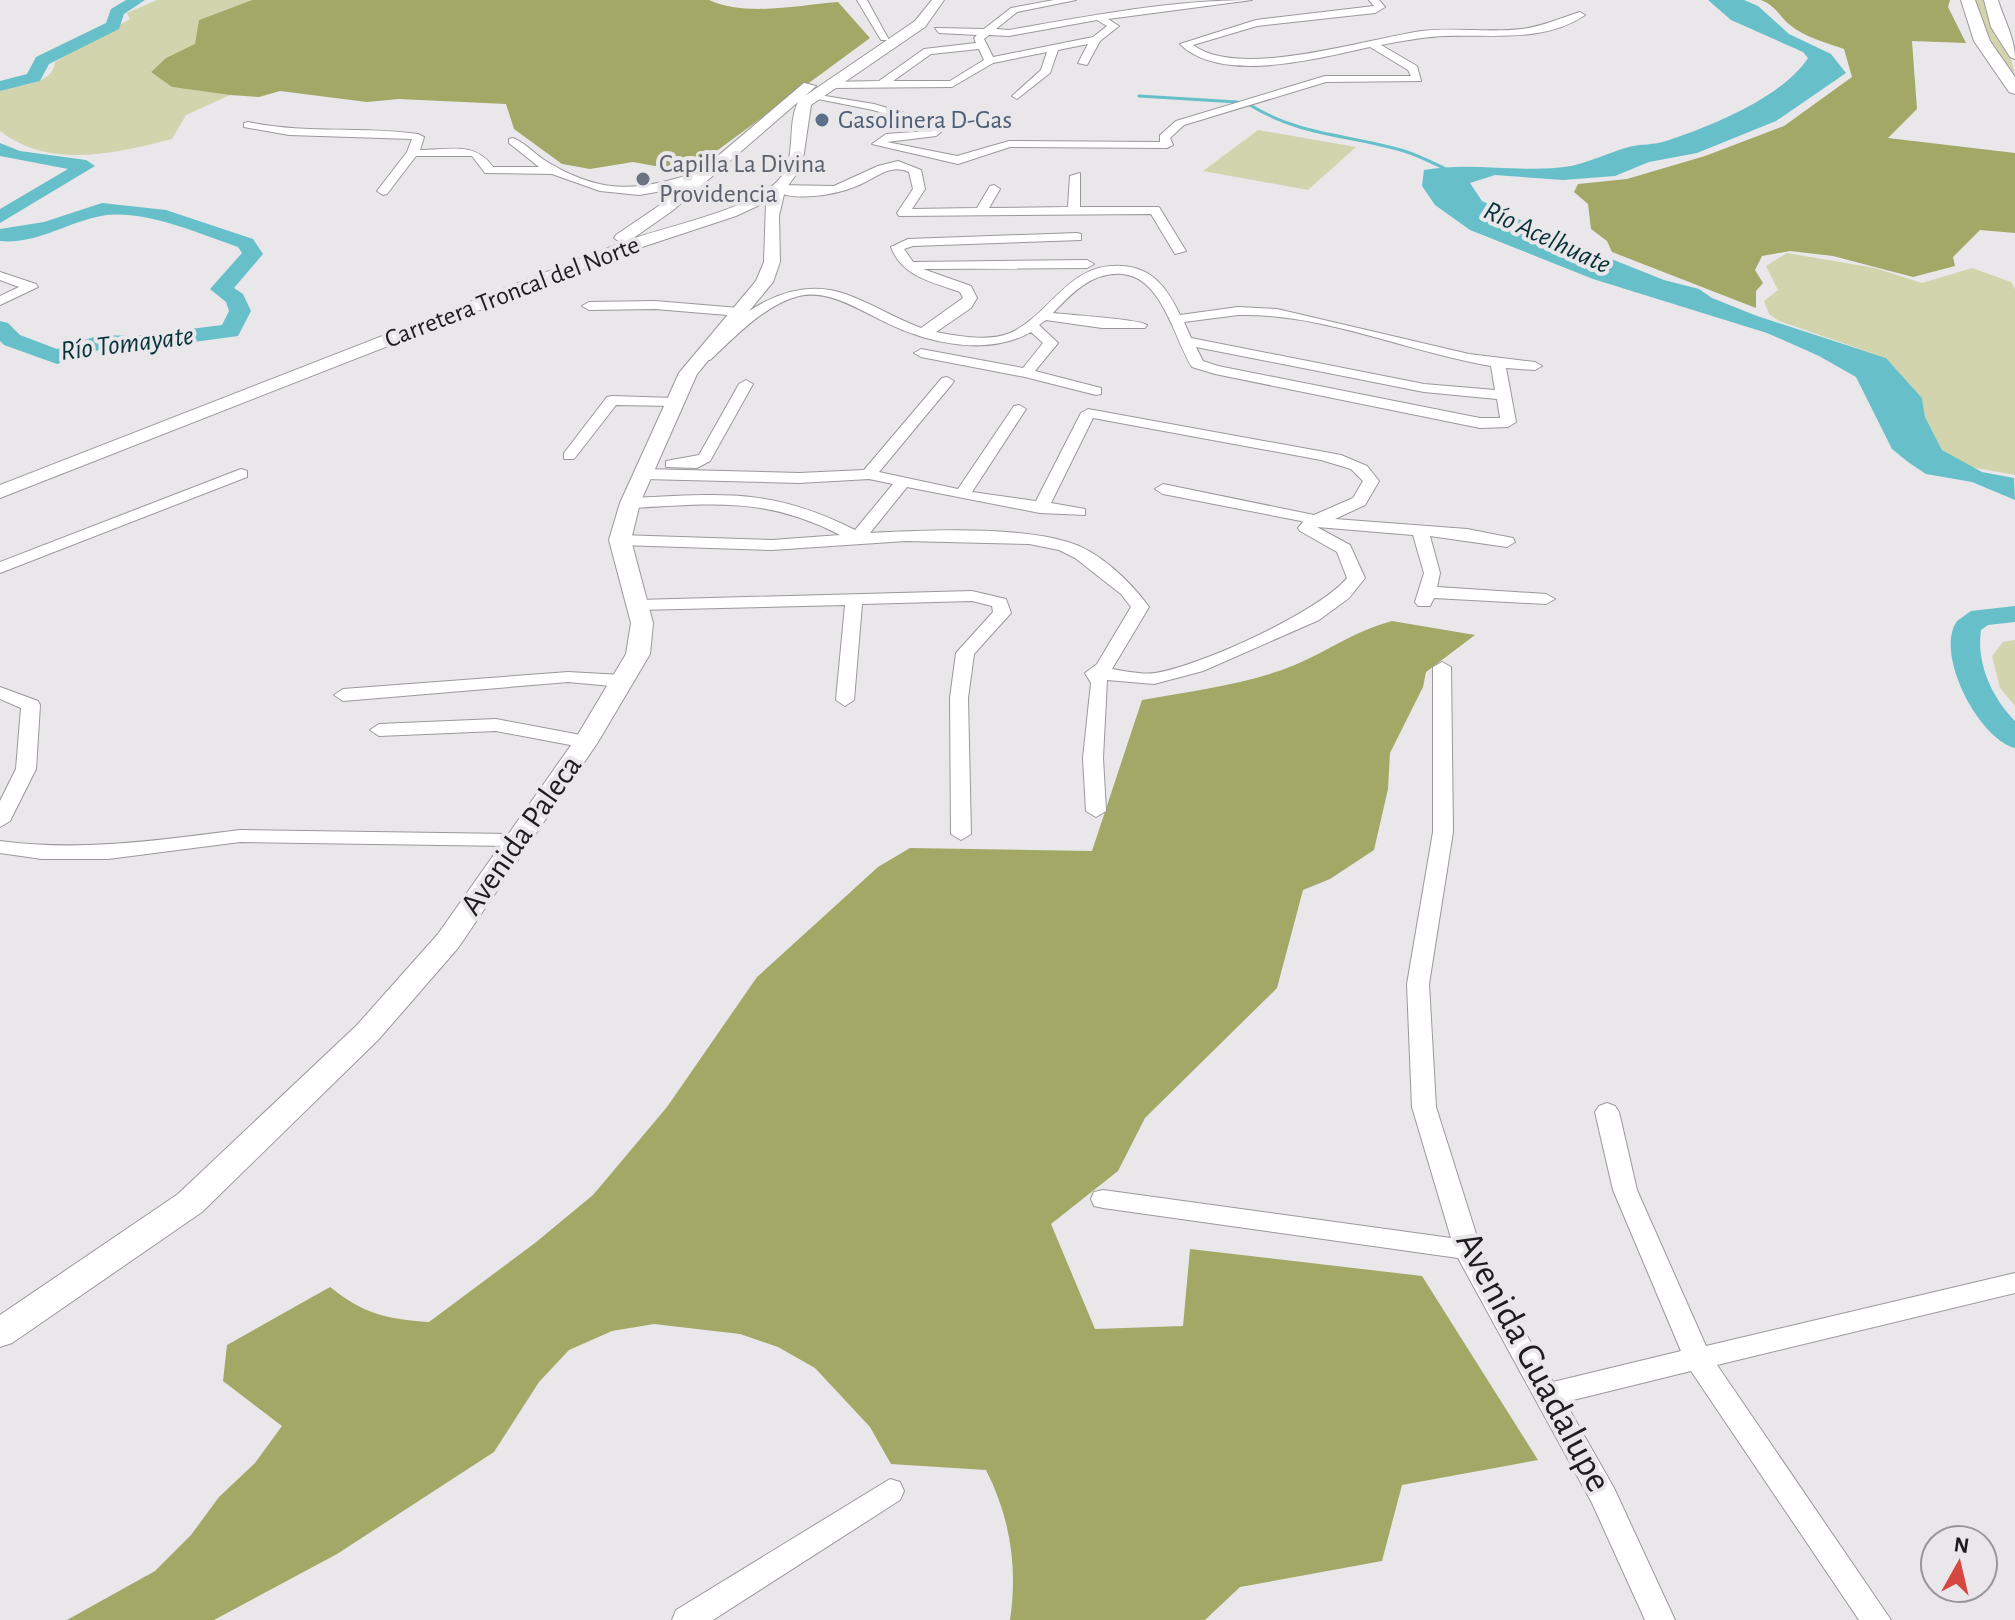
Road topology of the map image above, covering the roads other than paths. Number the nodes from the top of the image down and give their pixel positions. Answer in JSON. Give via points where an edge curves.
{"nodes":[{"id":1,"x":862,"y":0,"type":"edge"},
{"id":2,"x":927,"y":0,"type":"edge"},
{"id":3,"x":938,"y":0,"type":"edge"},
{"id":4,"x":1036,"y":0,"type":"edge"},
{"id":5,"x":1071,"y":0,"type":"edge"},
{"id":6,"x":1247,"y":0,"type":"edge"},
{"id":7,"x":1374,"y":0,"type":"edge"},
{"id":8,"x":1968,"y":0,"type":"edge"},
{"id":9,"x":1991,"y":0,"type":"edge"},
{"id":10,"x":1580,"y":15,"type":"dead end"},
{"id":11,"x":1098,"y":17,"type":"junction"},
{"id":12,"x":939,"y":30,"type":"junction"},
{"id":13,"x":908,"y":32,"type":"junction"},
{"id":14,"x":885,"y":38,"type":"junction"},
{"id":15,"x":1096,"y":39,"type":"junction"},
{"id":16,"x":983,"y":40,"type":"junction"},
{"id":17,"x":1372,"y":44,"type":"junction"},
{"id":18,"x":1053,"y":48,"type":"junction"},
{"id":19,"x":2015,"y":54,"type":"edge"},
{"id":20,"x":990,"y":61,"type":"junction"},
{"id":21,"x":1083,"y":63,"type":"dead end"},
{"id":22,"x":829,"y":85,"type":"junction"},
{"id":23,"x":881,"y":85,"type":"junction"},
{"id":24,"x":2015,"y":89,"type":"edge"},
{"id":25,"x":1017,"y":96,"type":"dead end"},
{"id":26,"x":813,"y":97,"type":"junction"},
{"id":27,"x":248,"y":125,"type":"dead end"},
{"id":28,"x":513,"y":141,"type":"dead end"},
{"id":29,"x":795,"y":149,"type":"junction"},
{"id":30,"x":413,"y":153,"type":"junction"},
{"id":31,"x":719,"y":163,"type":"junction"},
{"id":32,"x":549,"y":171,"type":"junction"},
{"id":33,"x":1076,"y":176,"type":"dead end"},
{"id":34,"x":777,"y":189,"type":"junction"},
{"id":35,"x":994,"y":189,"type":"dead end"},
{"id":36,"x":383,"y":191,"type":"dead end"},
{"id":37,"x":745,"y":206,"type":"junction"},
{"id":38,"x":1074,"y":211,"type":"junction"},
{"id":39,"x":981,"y":212,"type":"junction"},
{"id":40,"x":772,"y":219,"type":"junction"},
{"id":41,"x":703,"y":220,"type":"junction"},
{"id":42,"x":1077,"y":237,"type":"dead end"},
{"id":43,"x":1180,"y":251,"type":"dead end"},
{"id":44,"x":1087,"y":264,"type":"dead end"},
{"id":45,"x":908,"y":265,"type":"junction"},
{"id":46,"x":0,"y":276,"type":"edge"},
{"id":47,"x":0,"y":301,"type":"edge"},
{"id":48,"x":589,"y":306,"type":"dead end"},
{"id":49,"x":739,"y":312,"type":"junction"},
{"id":50,"x":1036,"y":320,"type":"junction"},
{"id":51,"x":1173,"y":320,"type":"junction"},
{"id":52,"x":1140,"y":325,"type":"dead end"},
{"id":53,"x":922,"y":334,"type":"junction"},
{"id":54,"x":1184,"y":341,"type":"junction"},
{"id":55,"x":921,"y":353,"type":"dead end"},
{"id":56,"x":1498,"y":364,"type":"junction"},
{"id":57,"x":1535,"y":366,"type":"dead end"},
{"id":58,"x":688,"y":373,"type":"junction"},
{"id":59,"x":1026,"y":373,"type":"junction"},
{"id":60,"x":947,"y":381,"type":"dead end"},
{"id":61,"x":746,"y":384,"type":"dead end"},
{"id":62,"x":1096,"y":391,"type":"dead end"},
{"id":63,"x":1505,"y":395,"type":"junction"},
{"id":64,"x":674,"y":402,"type":"junction"},
{"id":65,"x":1019,"y":409,"type":"dead end"},
{"id":66,"x":569,"y":456,"type":"dead end"},
{"id":67,"x":646,"y":468,"type":"junction"},
{"id":68,"x":241,"y":474,"type":"dead end"},
{"id":69,"x":869,"y":474,"type":"junction"},
{"id":70,"x":903,"y":482,"type":"junction"},
{"id":71,"x":0,"y":483,"type":"edge"},
{"id":72,"x":1163,"y":489,"type":"dead end"},
{"id":73,"x":0,"y":492,"type":"edge"},
{"id":74,"x":962,"y":495,"type":"junction"},
{"id":75,"x":630,"y":503,"type":"junction"},
{"id":76,"x":1040,"y":508,"type":"junction"},
{"id":77,"x":1079,"y":512,"type":"dead end"},
{"id":78,"x":1313,"y":522,"type":"junction"},
{"id":79,"x":1420,"y":529,"type":"junction"},
{"id":80,"x":858,"y":538,"type":"junction"},
{"id":81,"x":620,"y":540,"type":"junction"},
{"id":82,"x":1507,"y":542,"type":"dead end"},
{"id":83,"x":0,"y":568,"type":"edge"},
{"id":84,"x":854,"y":598,"type":"junction"},
{"id":85,"x":1546,"y":599,"type":"dead end"},
{"id":86,"x":638,"y":605,"type":"junction"},
{"id":87,"x":1442,"y":667,"type":"dead end"},
{"id":88,"x":1094,"y":673,"type":"junction"},
{"id":89,"x":622,"y":681,"type":"junction"},
{"id":90,"x":0,"y":693,"type":"edge"},
{"id":91,"x":343,"y":695,"type":"dead end"},
{"id":92,"x":845,"y":700,"type":"dead end"},
{"id":93,"x":379,"y":730,"type":"dead end"},
{"id":94,"x":586,"y":742,"type":"junction"},
{"id":95,"x":1096,"y":811,"type":"dead end"},
{"id":96,"x":0,"y":821,"type":"edge"},
{"id":97,"x":961,"y":834,"type":"dead end"},
{"id":98,"x":516,"y":840,"type":"junction"},
{"id":99,"x":0,"y":847,"type":"edge"},
{"id":100,"x":1607,"y":1112,"type":"dead end"},
{"id":101,"x":1103,"y":1199,"type":"dead end"},
{"id":102,"x":1468,"y":1250,"type":"junction"},
{"id":103,"x":2015,"y":1283,"type":"edge"},
{"id":104,"x":0,"y":1333,"type":"edge"},
{"id":105,"x":1698,"y":1359,"type":"junction"},
{"id":106,"x":1549,"y":1394,"type":"junction"},
{"id":107,"x":890,"y":1491,"type":"dead end"},
{"id":108,"x":687,"y":1620,"type":"edge"},
{"id":109,"x":1660,"y":1620,"type":"edge"},
{"id":110,"x":1876,"y":1620,"type":"edge"}],
"edges":[{"from":1,"to":14,"type":"street"},
{"from":2,"to":14,"type":"main road","name":"Carretera Troncal del Norte","via":[[913,19]]},
{"from":3,"to":13,"type":"main road","via":[[930,15]]},
{"from":4,"to":12,"type":"street","via":[[1001,7],[986,23]]},
{"from":5,"to":16,"type":"street","via":[[1014,10]]},
{"from":6,"to":11,"type":"street"},
{"from":7,"to":17,"type":"street","via":[[1380,7],[1375,10],[1256,23],[1185,44],[1193,52],[1246,61]]},
{"from":8,"to":24,"type":"highway","via":[[1982,41]]},
{"from":9,"to":19,"type":"highway","via":[[1998,27]]},
{"from":10,"to":17,"type":"street","via":[[1521,35],[1431,34]]},
{"from":11,"to":15,"type":"street","via":[[1114,26]]},
{"from":11,"to":16,"type":"street"},
{"from":12,"to":13,"type":"street"},
{"from":12,"to":16,"type":"street"},
{"from":13,"to":22,"type":"main road"},
{"from":14,"to":31,"type":"main road","name":"Carretera Troncal del Norte","via":[[803,90]]},
{"from":15,"to":18,"type":"street"},
{"from":15,"to":21,"type":"street"},
{"from":16,"to":20,"type":"street"},
{"from":16,"to":23,"type":"street","via":[[928,51]]},
{"from":17,"to":26,"type":"street","via":[[1413,68],[1417,79],[1325,79],[1180,123],[1167,131],[1167,145],[1009,144],[958,160],[878,144],[886,137],[932,134],[934,125],[874,107]]},
{"from":18,"to":20,"type":"street"},
{"from":18,"to":25,"type":"street","via":[[1046,71]]},
{"from":20,"to":23,"type":"street","via":[[959,83]]},
{"from":22,"to":23,"type":"street"},
{"from":22,"to":26,"type":"main road"},
{"from":26,"to":29,"type":"main road","via":[[800,110]]},
{"from":27,"to":30,"type":"street","via":[[411,136],[419,138]]},
{"from":28,"to":32,"type":"street"},
{"from":29,"to":31,"type":"main road","via":[[782,137],[767,135]]},
{"from":29,"to":34,"type":"main road","via":[[790,177]]},
{"from":30,"to":32,"type":"street","via":[[474,153],[489,170]]},
{"from":30,"to":36,"type":"street"},
{"from":31,"to":32,"type":"street","via":[[647,191],[604,187]]},
{"from":31,"to":41,"type":"main road","via":[[666,217],[678,223]]},
{"from":31,"to":71,"type":"main road","name":"Carretera Troncal del Norte","via":[[648,221],[579,260]]},
{"from":33,"to":38,"type":"street"},
{"from":34,"to":37,"type":"main road","name":"Carretera Troncal del Norte"},
{"from":34,"to":39,"type":"street","via":[[824,190],[852,184],[880,167],[907,166],[915,170],[919,189],[903,213]]},
{"from":34,"to":40,"type":"main road","name":"Avenida Paleca"},
{"from":35,"to":39,"type":"street"},
{"from":37,"to":40,"type":"main road","via":[[765,208]]},
{"from":37,"to":41,"type":"main road","name":"Carretera Troncal del Norte"},
{"from":38,"to":39,"type":"street"},
{"from":38,"to":43,"type":"street","via":[[1153,205]]},
{"from":40,"to":49,"type":"main road","name":"Avenida Paleca","via":[[772,262],[764,282]]},
{"from":41,"to":73,"type":"main road","name":"Carretera Troncal del Norte"},
{"from":42,"to":45,"type":"street","via":[[912,242],[897,247],[899,258]]},
{"from":44,"to":45,"type":"street"},
{"from":45,"to":53,"type":"street","via":[[966,289],[970,298]]},
{"from":46,"to":47,"type":"street","via":[[31,287]]},
{"from":48,"to":49,"type":"street"},
{"from":49,"to":58,"type":"main road","name":"Avenida Paleca"},
{"from":50,"to":51,"type":"street","via":[[1085,275],[1105,269],[1138,272],[1154,280]]},
{"from":50,"to":52,"type":"street"},
{"from":50,"to":53,"type":"street","via":[[1017,336],[993,341]]},
{"from":50,"to":59,"type":"street","via":[[1051,343]]},
{"from":51,"to":54,"type":"street"},
{"from":51,"to":56,"type":"street","via":[[1234,311],[1276,312]]},
{"from":53,"to":58,"type":"street","via":[[841,299],[806,291],[770,305]]},
{"from":54,"to":63,"type":"street","via":[[1432,391]]},
{"from":54,"to":63,"type":"street","via":[[1197,364],[1215,370],[1480,423],[1508,422]]},
{"from":55,"to":59,"type":"street"},
{"from":56,"to":57,"type":"street"},
{"from":56,"to":63,"type":"street"},
{"from":58,"to":64,"type":"main road","name":"Avenida Paleca"},
{"from":59,"to":62,"type":"street"},
{"from":60,"to":69,"type":"street"},
{"from":61,"to":67,"type":"street","via":[[705,458]]},
{"from":64,"to":66,"type":"street","via":[[612,400]]},
{"from":64,"to":67,"type":"main road","name":"Avenida Paleca"},
{"from":65,"to":74,"type":"street"},
{"from":67,"to":69,"type":"street","via":[[799,478]]},
{"from":67,"to":75,"type":"main road","name":"Avenida Paleca"},
{"from":68,"to":83,"type":"street"},
{"from":69,"to":70,"type":"street"},
{"from":70,"to":74,"type":"street"},
{"from":70,"to":80,"type":"street"},
{"from":72,"to":78,"type":"street"},
{"from":74,"to":76,"type":"street"},
{"from":75,"to":80,"type":"street","via":[[726,499],[772,504]]},
{"from":75,"to":81,"type":"main road","name":"Avenida Paleca"},
{"from":76,"to":77,"type":"street"},
{"from":76,"to":78,"type":"street","via":[[1084,414],[1094,413],[1321,455],[1366,471],[1371,481],[1359,503]]},
{"from":78,"to":79,"type":"street"},
{"from":78,"to":88,"type":"street","via":[[1306,528],[1344,549],[1356,578],[1313,616],[1197,667],[1154,679]]},
{"from":79,"to":82,"type":"street"},
{"from":79,"to":85,"type":"street","via":[[1432,573],[1425,598]]},
{"from":80,"to":81,"type":"street","via":[[772,545]]},
{"from":80,"to":88,"type":"street","via":[[1029,539],[1081,554],[1140,607],[1104,668]]},
{"from":81,"to":86,"type":"main road","name":"Avenida Paleca"},
{"from":84,"to":86,"type":"street"},
{"from":84,"to":92,"type":"street"},
{"from":84,"to":97,"type":"street","via":[[972,596],[1003,608],[965,653],[959,698]]},
{"from":86,"to":89,"type":"main road","name":"Avenida Paleca","via":[[638,654]]},
{"from":87,"to":102,"type":"street","name":"Avenida Guadalupe","via":[[1443,832],[1418,984],[1424,1107]]},
{"from":88,"to":95,"type":"street","via":[[1100,683],[1093,758]]},
{"from":89,"to":91,"type":"street","via":[[568,677]]},
{"from":89,"to":94,"type":"main road","name":"Avenida Paleca"},
{"from":90,"to":96,"type":"street","via":[[31,705],[26,769]]},
{"from":93,"to":94,"type":"street","via":[[496,725]]},
{"from":94,"to":98,"type":"main road","name":"Avenida Paleca"},
{"from":98,"to":99,"type":"street","via":[[240,836],[108,853]]},
{"from":98,"to":104,"type":"main road","name":"Avenida Paleca","via":[[448,941],[368,1032],[190,1203]]},
{"from":100,"to":105,"type":"street","via":[[1625,1190]]},
{"from":101,"to":102,"type":"street"},
{"from":102,"to":106,"type":"street","name":"Avenida Guadalupe"},
{"from":103,"to":105,"type":"street"},
{"from":105,"to":106,"type":"street"},
{"from":105,"to":110,"type":"street"},
{"from":106,"to":109,"type":"street","name":"Avenida Guadalupe"},
{"from":107,"to":108,"type":"street"}]}
